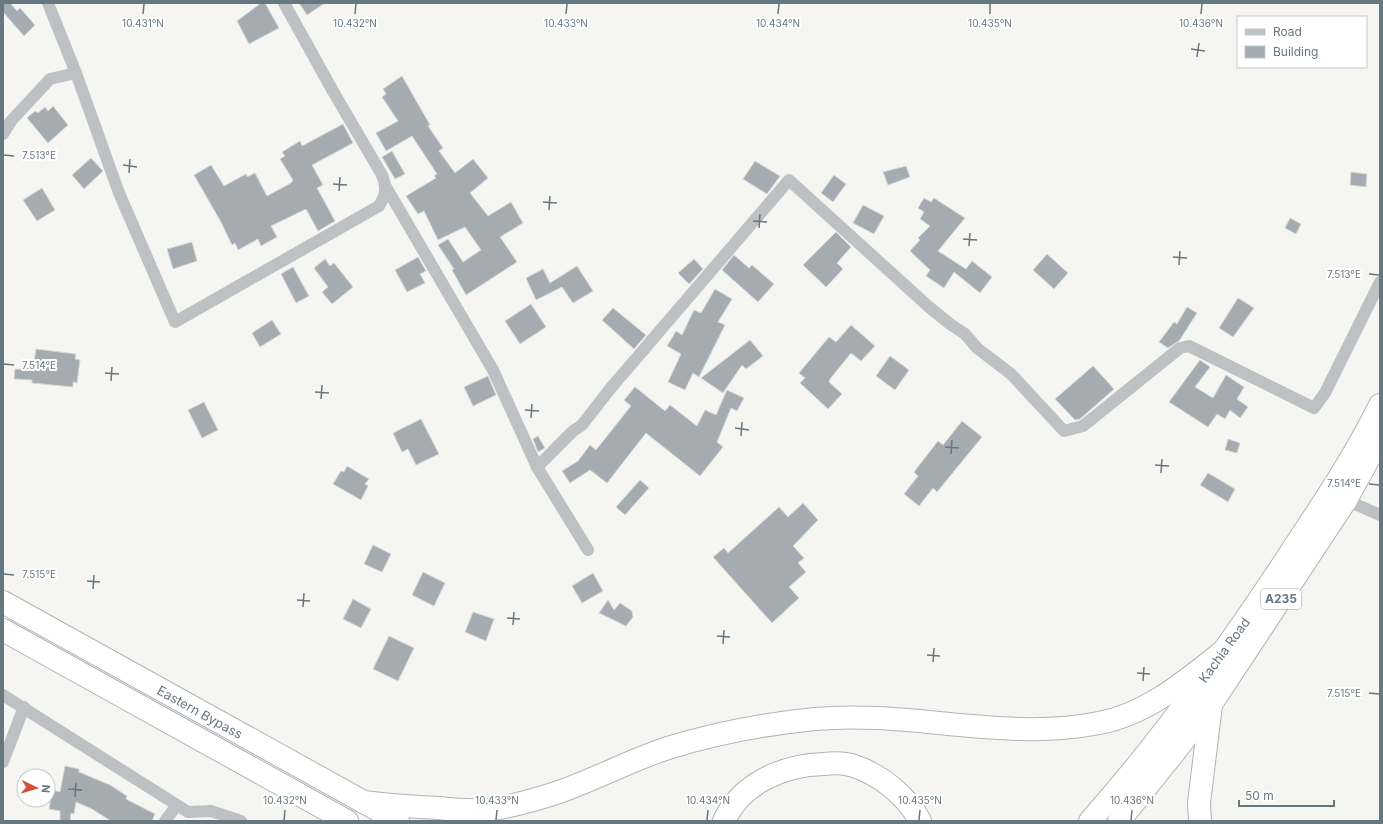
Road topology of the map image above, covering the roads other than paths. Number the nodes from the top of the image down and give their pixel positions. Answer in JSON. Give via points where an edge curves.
{"nodes":[{"id":1,"x":48,"y":3,"type":"edge"},
{"id":2,"x":284,"y":3,"type":"edge"},
{"id":3,"x":76,"y":73,"type":"junction"},
{"id":4,"x":3,"y":134,"type":"edge"},
{"id":5,"x":386,"y":187,"type":"junction"},
{"id":6,"x":1380,"y":282,"type":"edge"},
{"id":7,"x":1380,"y":405,"type":"edge"},
{"id":8,"x":1380,"y":438,"type":"edge"},
{"id":9,"x":538,"y":467,"type":"junction"},
{"id":10,"x":1346,"y":500,"type":"junction"},
{"id":11,"x":1380,"y":515,"type":"edge"},
{"id":12,"x":588,"y":550,"type":"dead end"},
{"id":13,"x":3,"y":602,"type":"edge"},
{"id":14,"x":3,"y":630,"type":"edge"},
{"id":15,"x":1236,"y":646,"type":"junction"},
{"id":16,"x":3,"y":695,"type":"edge"},
{"id":17,"x":1212,"y":703,"type":"junction"},
{"id":18,"x":24,"y":707,"type":"junction"},
{"id":19,"x":15,"y":729,"type":"junction"},
{"id":20,"x":3,"y":730,"type":"edge"},
{"id":21,"x":3,"y":762,"type":"edge"},
{"id":22,"x":363,"y":802,"type":"junction"},
{"id":23,"x":177,"y":805,"type":"junction"},
{"id":24,"x":190,"y":817,"type":"edge"},
{"id":25,"x":165,"y":821,"type":"edge"},
{"id":26,"x":241,"y":821,"type":"edge"},
{"id":27,"x":347,"y":821,"type":"edge"},
{"id":28,"x":398,"y":821,"type":"edge"},
{"id":29,"x":724,"y":821,"type":"edge"},
{"id":30,"x":920,"y":821,"type":"edge"},
{"id":31,"x":1090,"y":821,"type":"edge"},
{"id":32,"x":1119,"y":821,"type":"edge"},
{"id":33,"x":1200,"y":821,"type":"edge"}],
"edges":[{"from":1,"to":3,"type":"street"},
{"from":2,"to":5,"type":"street","via":[[382,175]]},
{"from":3,"to":4,"type":"street","via":[[50,79]]},
{"from":3,"to":5,"type":"street","via":[[119,193],[175,322],[379,206],[384,199]]},
{"from":5,"to":9,"type":"street","via":[[493,370]]},
{"from":6,"to":9,"type":"street","via":[[1325,393],[1314,408],[1189,346],[1180,348],[1083,426],[1064,431],[1011,374],[930,307],[789,180],[582,425]]},
{"from":7,"to":15,"type":"highway","name":"Kachia Road","number":"A235"},
{"from":8,"to":10,"type":"highway","name":"Kachia Road","number":"A235"},
{"from":9,"to":12,"type":"street"},
{"from":10,"to":11,"type":"street"},
{"from":10,"to":15,"type":"highway","name":"Kachia Road","number":"A235"},
{"from":13,"to":22,"type":"highway","name":"Eastern Bypass"},
{"from":14,"to":27,"type":"highway","name":"Eastern Bypass"},
{"from":15,"to":17,"type":"highway","name":"Kachia Road","number":"A235"},
{"from":15,"to":22,"type":"highway","via":[[1177,688],[1128,715],[1099,723],[1049,729],[998,728],[883,718],[817,719],[759,726],[667,748],[559,792],[491,809],[461,810]]},
{"from":15,"to":31,"type":"highway","name":"Kachia Road","number":"A235","via":[[1126,781]]},
{"from":16,"to":18,"type":"street"},
{"from":17,"to":32,"type":"highway","name":"Kachia Road","number":"A235"},
{"from":17,"to":33,"type":"highway","via":[[1199,803]]},
{"from":18,"to":19,"type":"street"},
{"from":18,"to":23,"type":"street"},
{"from":19,"to":20,"type":"street"},
{"from":19,"to":21,"type":"street"},
{"from":22,"to":28,"type":"highway","name":"Eastern Bypass"},
{"from":23,"to":24,"type":"street"},
{"from":23,"to":25,"type":"street"},
{"from":24,"to":26,"type":"street","via":[[211,811]]},
{"from":29,"to":30,"type":"highway","via":[[740,796],[761,780],[806,764],[831,763],[853,766],[876,776],[898,792],[916,812]]}]}
